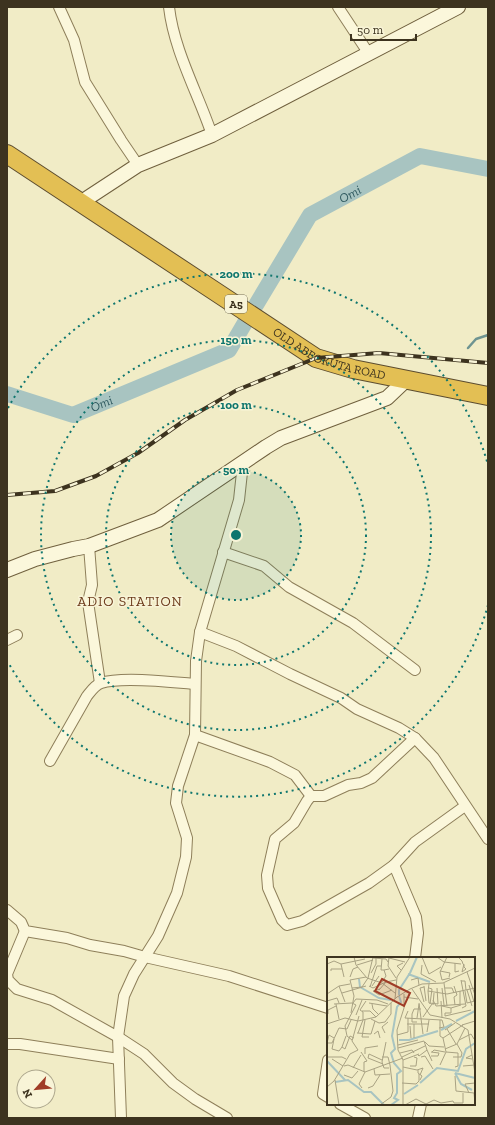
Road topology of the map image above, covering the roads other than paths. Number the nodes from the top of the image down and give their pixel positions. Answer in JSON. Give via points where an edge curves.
{"nodes":[{"id":1,"x":59,"y":7,"type":"edge"},
{"id":2,"x":169,"y":7,"type":"edge"},
{"id":3,"x":338,"y":7,"type":"edge"},
{"id":4,"x":458,"y":7,"type":"edge"},
{"id":5,"x":368,"y":54,"type":"junction"},
{"id":6,"x":212,"y":135,"type":"junction"},
{"id":7,"x":7,"y":154,"type":"edge"},
{"id":8,"x":138,"y":164,"type":"junction"},
{"id":9,"x":80,"y":204,"type":"junction"},
{"id":10,"x":407,"y":379,"type":"junction"},
{"id":11,"x":488,"y":396,"type":"edge"},
{"id":12,"x":244,"y":463,"type":"junction"},
{"id":13,"x":89,"y":546,"type":"junction"},
{"id":14,"x":223,"y":552,"type":"junction"},
{"id":15,"x":7,"y":570,"type":"edge"},
{"id":16,"x":200,"y":632,"type":"junction"},
{"id":17,"x":17,"y":635,"type":"dead end"},
{"id":18,"x":7,"y":640,"type":"edge"},
{"id":19,"x":415,"y":670,"type":"dead end"},
{"id":20,"x":100,"y":683,"type":"junction"},
{"id":21,"x":195,"y":684,"type":"junction"},
{"id":22,"x":195,"y":735,"type":"junction"},
{"id":23,"x":415,"y":738,"type":"junction"},
{"id":24,"x":50,"y":761,"type":"dead end"},
{"id":25,"x":311,"y":796,"type":"junction"},
{"id":26,"x":465,"y":806,"type":"junction"},
{"id":27,"x":488,"y":839,"type":"edge"},
{"id":28,"x":394,"y":865,"type":"junction"},
{"id":29,"x":7,"y":910,"type":"edge"},
{"id":30,"x":24,"y":931,"type":"junction"},
{"id":31,"x":415,"y":957,"type":"edge"},
{"id":32,"x":145,"y":958,"type":"junction"},
{"id":33,"x":327,"y":1008,"type":"edge"},
{"id":34,"x":118,"y":1037,"type":"junction"},
{"id":35,"x":7,"y":1044,"type":"edge"},
{"id":36,"x":118,"y":1059,"type":"junction"},
{"id":37,"x":327,"y":1067,"type":"edge"},
{"id":38,"x":327,"y":1096,"type":"edge"},
{"id":39,"x":342,"y":1105,"type":"edge"},
{"id":40,"x":422,"y":1105,"type":"edge"},
{"id":41,"x":121,"y":1118,"type":"edge"},
{"id":42,"x":227,"y":1118,"type":"edge"},
{"id":43,"x":365,"y":1118,"type":"edge"},
{"id":44,"x":418,"y":1118,"type":"edge"}],
"edges":[{"from":1,"to":8,"type":"street","via":[[74,40],[85,82]]},
{"from":2,"to":6,"type":"street","via":[[171,22],[184,62],[202,103]]},
{"from":3,"to":5,"type":"street"},
{"from":4,"to":5,"type":"main road"},
{"from":5,"to":6,"type":"main road"},
{"from":6,"to":8,"type":"main road"},
{"from":7,"to":9,"type":"highway","name":"OLD ABEOKUTA ROAD","number":"A5"},
{"from":8,"to":9,"type":"main road"},
{"from":9,"to":10,"type":"highway","name":"OLD ABEOKUTA ROAD","number":"A5","via":[[316,358]]},
{"from":10,"to":11,"type":"highway","name":"OLD ABEOKUTA ROAD","number":"A5"},
{"from":10,"to":12,"type":"main road","via":[[387,398],[281,438]]},
{"from":12,"to":13,"type":"main road","via":[[158,520]]},
{"from":12,"to":14,"type":"street","via":[[239,500]]},
{"from":13,"to":15,"type":"main road","via":[[35,559]]},
{"from":13,"to":20,"type":"street","via":[[92,592],[88,602]]},
{"from":14,"to":16,"type":"street"},
{"from":14,"to":19,"type":"street","via":[[264,566],[289,587],[353,623]]},
{"from":16,"to":21,"type":"street"},
{"from":16,"to":23,"type":"street","via":[[236,646],[341,698],[357,709],[400,728]]},
{"from":17,"to":18,"type":"street"},
{"from":20,"to":21,"type":"street","via":[[142,681]]},
{"from":20,"to":24,"type":"street","via":[[87,696]]},
{"from":21,"to":22,"type":"street"},
{"from":22,"to":25,"type":"street","via":[[270,762],[294,775]]},
{"from":22,"to":32,"type":"street","via":[[178,786],[176,804],[187,838],[186,857],[178,893]]},
{"from":23,"to":25,"type":"street","via":[[372,778],[324,796]]},
{"from":23,"to":26,"type":"street","via":[[434,758]]},
{"from":25,"to":28,"type":"street","via":[[294,823],[275,839],[267,874],[268,888],[282,920],[287,925],[302,921],[362,887]]},
{"from":26,"to":27,"type":"street"},
{"from":26,"to":28,"type":"street","via":[[415,842]]},
{"from":28,"to":31,"type":"street","via":[[416,916],[418,933]]},
{"from":29,"to":30,"type":"street","via":[[21,922]]},
{"from":30,"to":32,"type":"street","via":[[67,938],[138,954]]},
{"from":30,"to":34,"type":"street","via":[[7,974],[11,984],[17,989],[52,1000]]},
{"from":32,"to":33,"type":"street","via":[[229,976]]},
{"from":32,"to":34,"type":"street","via":[[124,996]]},
{"from":34,"to":36,"type":"street"},
{"from":34,"to":42,"type":"street","via":[[144,1054],[173,1083]]},
{"from":35,"to":36,"type":"street"},
{"from":36,"to":41,"type":"street"},
{"from":37,"to":38,"type":"street","via":[[323,1094]]},
{"from":39,"to":43,"type":"street"},
{"from":40,"to":44,"type":"street"}]}
